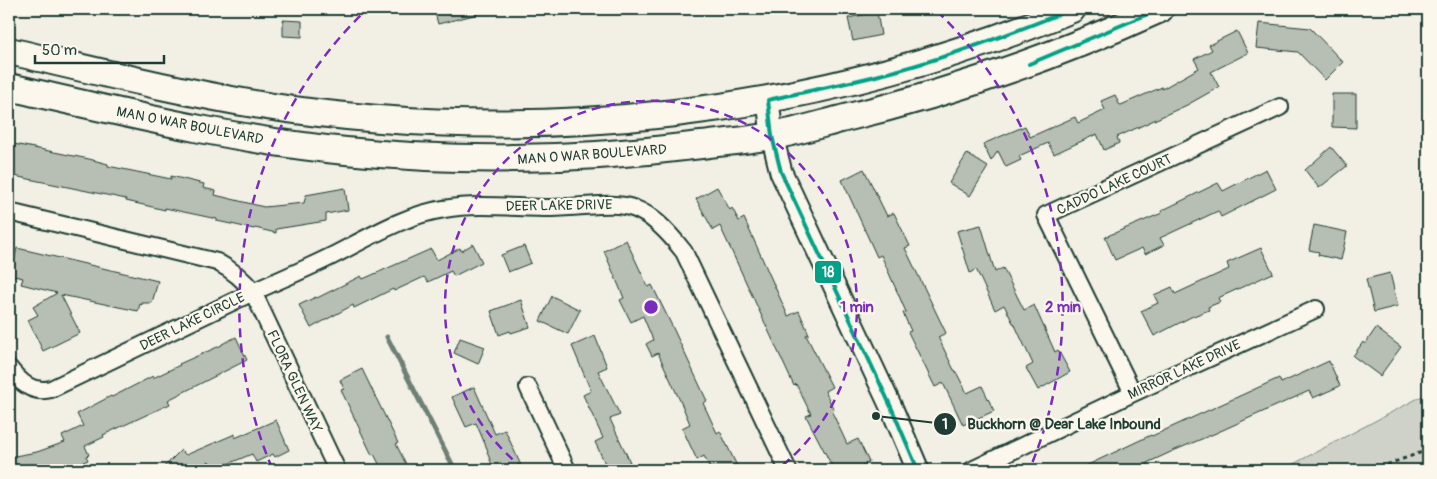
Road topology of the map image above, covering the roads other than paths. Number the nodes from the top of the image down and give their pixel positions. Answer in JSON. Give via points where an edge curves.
{"nodes":[{"id":1,"x":1072,"y":9,"type":"edge"},
{"id":2,"x":1160,"y":9,"type":"edge"},
{"id":3,"x":9,"y":52,"type":"edge"},
{"id":4,"x":9,"y":87,"type":"edge"},
{"id":5,"x":768,"y":100,"type":"junction"},
{"id":6,"x":1280,"y":107,"type":"dead end"},
{"id":7,"x":772,"y":136,"type":"junction"},
{"id":8,"x":9,"y":212,"type":"edge"},
{"id":9,"x":253,"y":292,"type":"junction"},
{"id":10,"x":1316,"y":309,"type":"dead end"},
{"id":11,"x":9,"y":368,"type":"edge"},
{"id":12,"x":528,"y":387,"type":"dead end"},
{"id":13,"x":1133,"y":393,"type":"junction"},
{"id":14,"x":337,"y":470,"type":"edge"},
{"id":15,"x":567,"y":470,"type":"edge"},
{"id":16,"x":788,"y":470,"type":"edge"},
{"id":17,"x":918,"y":470,"type":"edge"},
{"id":18,"x":972,"y":470,"type":"edge"}],
"edges":[{"from":1,"to":5,"type":"main road","via":[[969,48],[874,76]]},
{"from":2,"to":7,"type":"main road","name":"MAN O WAR BOULEVARD","via":[[1028,64],[978,81],[872,112]]},
{"from":3,"to":5,"type":"main road","via":[[260,105],[432,123],[574,122],[656,116]]},
{"from":4,"to":7,"type":"main road","name":"MAN O WAR BOULEVARD","via":[[261,140],[408,156],[504,159],[620,154]]},
{"from":5,"to":7,"type":"street"},
{"from":6,"to":13,"type":"street","name":"CADDO LAKE COURT","via":[[1046,215]]},
{"from":7,"to":17,"type":"street","via":[[781,172]]},
{"from":8,"to":9,"type":"street","name":"DEER LAKE CIRCLE","via":[[217,262],[244,280]]},
{"from":9,"to":11,"type":"street","name":"DEER LAKE CIRCLE","via":[[51,389],[44,391],[27,387]]},
{"from":9,"to":14,"type":"street","name":"FLORA GLEN WAY"},
{"from":9,"to":16,"type":"street","name":"DEER LAKE DRIVE","via":[[396,224],[444,208],[550,208],[608,203],[638,209],[669,233],[684,252]]},
{"from":10,"to":13,"type":"street","name":"MIRROR LAKE DRIVE"},
{"from":12,"to":15,"type":"street"},
{"from":13,"to":18,"type":"street","name":"MIRROR LAKE DRIVE"}]}
